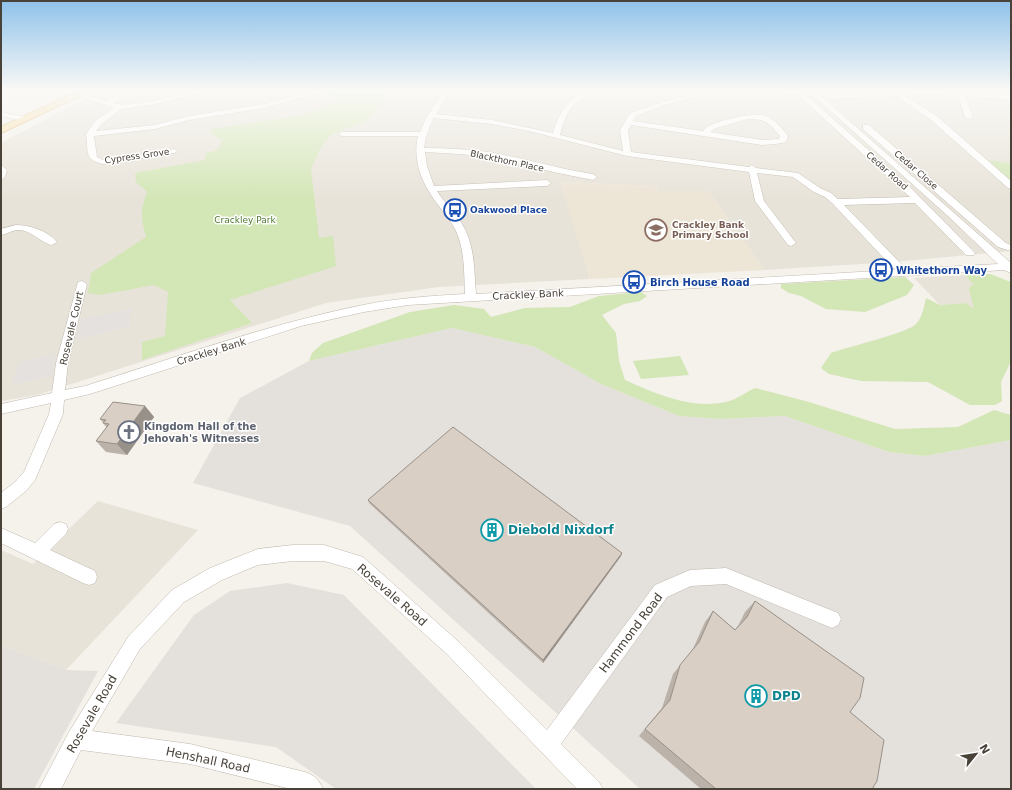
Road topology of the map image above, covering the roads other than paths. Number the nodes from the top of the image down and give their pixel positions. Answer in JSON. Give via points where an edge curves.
{"nodes":[{"id":1,"x":95,"y":126,"type":"edge"},
{"id":2,"x":158,"y":126,"type":"edge"},
{"id":3,"x":427,"y":126,"type":"edge"},
{"id":4,"x":511,"y":126,"type":"edge"},
{"id":5,"x":559,"y":126,"type":"edge"},
{"id":6,"x":626,"y":126,"type":"edge"},
{"id":7,"x":653,"y":126,"type":"edge"},
{"id":8,"x":714,"y":126,"type":"edge"},
{"id":9,"x":774,"y":126,"type":"edge"},
{"id":10,"x":836,"y":126,"type":"edge"},
{"id":11,"x":852,"y":126,"type":"edge"},
{"id":12,"x":865,"y":126,"type":"edge"},
{"id":13,"x":943,"y":126,"type":"edge"},
{"id":14,"x":90,"y":134,"type":"junction"},
{"id":15,"x":342,"y":134,"type":"dead end"},
{"id":16,"x":422,"y":134,"type":"junction"},
{"id":17,"x":705,"y":134,"type":"junction"},
{"id":18,"x":556,"y":135,"type":"junction"},
{"id":19,"x":420,"y":150,"type":"junction"},
{"id":20,"x":878,"y":150,"type":"junction"},
{"id":21,"x":892,"y":150,"type":"junction"},
{"id":22,"x":174,"y":151,"type":"dead end"},
{"id":23,"x":627,"y":154,"type":"junction"},
{"id":24,"x":1,"y":168,"type":"edge"},
{"id":25,"x":752,"y":168,"type":"junction"},
{"id":26,"x":1,"y":177,"type":"edge"},
{"id":27,"x":593,"y":177,"type":"dead end"},
{"id":28,"x":548,"y":183,"type":"dead end"},
{"id":29,"x":1011,"y":186,"type":"edge"},
{"id":30,"x":431,"y":189,"type":"junction"},
{"id":31,"x":918,"y":200,"type":"junction"},
{"id":32,"x":836,"y":202,"type":"junction"},
{"id":33,"x":1,"y":232,"type":"edge"},
{"id":34,"x":52,"y":242,"type":"dead end"},
{"id":35,"x":791,"y":243,"type":"dead end"},
{"id":36,"x":1011,"y":248,"type":"edge"},
{"id":37,"x":970,"y":250,"type":"dead end"},
{"id":38,"x":1010,"y":268,"type":"edge"},
{"id":39,"x":904,"y":273,"type":"junction"},
{"id":40,"x":82,"y":284,"type":"dead end"},
{"id":41,"x":471,"y":297,"type":"junction"},
{"id":42,"x":58,"y":397,"type":"junction"},
{"id":43,"x":1,"y":409,"type":"edge"},
{"id":44,"x":1,"y":502,"type":"edge"},
{"id":45,"x":60,"y":529,"type":"dead end"},
{"id":46,"x":1,"y":535,"type":"edge"},
{"id":47,"x":37,"y":552,"type":"junction"},
{"id":48,"x":89,"y":577,"type":"dead end"},
{"id":49,"x":832,"y":619,"type":"dead end"},
{"id":50,"x":76,"y":739,"type":"junction"},
{"id":51,"x":549,"y":744,"type":"junction"},
{"id":52,"x":50,"y":789,"type":"edge"},
{"id":53,"x":312,"y":789,"type":"edge"},
{"id":54,"x":592,"y":789,"type":"edge"}],
"edges":[{"from":1,"to":14,"type":"street"},
{"from":2,"to":14,"type":"street"},
{"from":3,"to":16,"type":"street"},
{"from":4,"to":18,"type":"street"},
{"from":5,"to":18,"type":"street"},
{"from":6,"to":23,"type":"street","via":[[624,130]]},
{"from":7,"to":17,"type":"street"},
{"from":8,"to":17,"type":"street"},
{"from":9,"to":17,"type":"street","via":[[784,136],[783,140],[776,143]]},
{"from":10,"to":31,"type":"street","name":"Cedar Road"},
{"from":11,"to":20,"type":"street","name":"Cedar Road"},
{"from":12,"to":21,"type":"street","name":"Cedar Close"},
{"from":13,"to":29,"type":"street"},
{"from":14,"to":22,"type":"street","name":"Cypress Grove","via":[[93,158],[103,162]]},
{"from":15,"to":16,"type":"street"},
{"from":16,"to":19,"type":"street"},
{"from":18,"to":23,"type":"street"},
{"from":19,"to":27,"type":"street","name":"Blackthorn Place","via":[[478,153]]},
{"from":19,"to":30,"type":"street","via":[[422,166]]},
{"from":20,"to":21,"type":"street","name":"Cedar Road"},
{"from":20,"to":38,"type":"street","name":"Cedar Road"},
{"from":21,"to":36,"type":"street","name":"Cedar Close","via":[[1002,245]]},
{"from":23,"to":25,"type":"street"},
{"from":24,"to":26,"type":"street"},
{"from":25,"to":32,"type":"street","via":[[795,175]]},
{"from":25,"to":35,"type":"street","via":[[760,200]]},
{"from":28,"to":30,"type":"street"},
{"from":30,"to":41,"type":"street","via":[[462,232],[470,262]]},
{"from":31,"to":32,"type":"street"},
{"from":31,"to":37,"type":"street","name":"Cedar Road"},
{"from":32,"to":39,"type":"street"},
{"from":33,"to":34,"type":"street","via":[[13,227],[26,227]]},
{"from":38,"to":39,"type":"street","name":"Crackley Bank"},
{"from":39,"to":41,"type":"street","name":"Crackley Bank"},
{"from":40,"to":42,"type":"street","name":"Rosevale Court","via":[[62,363]]},
{"from":41,"to":42,"type":"street","name":"Crackley Bank","via":[[408,301],[338,313]]},
{"from":42,"to":43,"type":"street","name":"Crackley Bank"},
{"from":42,"to":44,"type":"street","name":"Rosevale Court","via":[[56,414],[30,476]]},
{"from":45,"to":47,"type":"street"},
{"from":46,"to":47,"type":"street"},
{"from":47,"to":48,"type":"street"},
{"from":49,"to":51,"type":"street","name":"Hammond Road","via":[[726,576],[690,578],[661,591]]},
{"from":50,"to":51,"type":"street","name":"Rosevale Road","via":[[134,642],[178,596],[216,574],[258,557],[324,553],[357,563],[453,648]]},
{"from":50,"to":52,"type":"street","name":"Rosevale Road"},
{"from":50,"to":53,"type":"street","name":"Henshall Road","via":[[190,754],[305,782]]},
{"from":51,"to":54,"type":"street","name":"Rosevale Road"}]}
